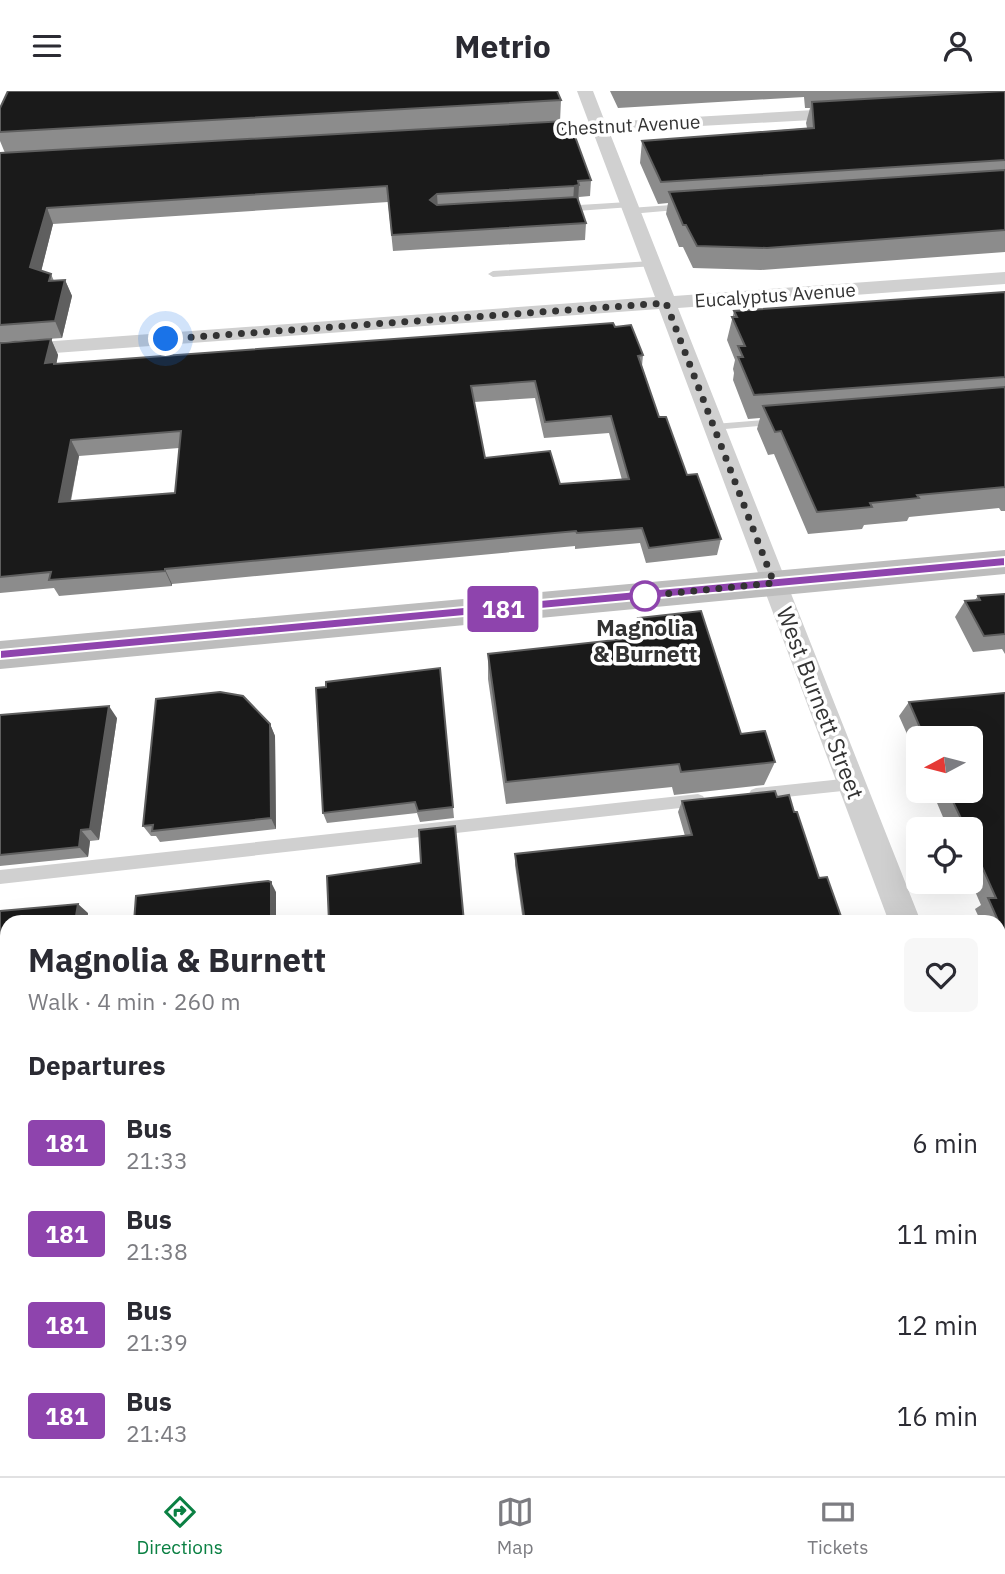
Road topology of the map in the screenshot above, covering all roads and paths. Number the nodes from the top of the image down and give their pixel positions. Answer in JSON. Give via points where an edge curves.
{"nodes":[{"id":1,"x":584,"y":91,"type":"edge"},
{"id":2,"x":869,"y":112,"type":"edge"},
{"id":3,"x":598,"y":127,"type":"junction"},
{"id":4,"x":515,"y":132,"type":"edge"},
{"id":5,"x":700,"y":206,"type":"edge"},
{"id":6,"x":629,"y":208,"type":"junction"},
{"id":7,"x":557,"y":210,"type":"edge"},
{"id":8,"x":651,"y":264,"type":"junction"},
{"id":9,"x":493,"y":274,"type":"dead end"},
{"id":10,"x":1005,"y":278,"type":"edge"},
{"id":11,"x":666,"y":303,"type":"junction"},
{"id":12,"x":0,"y":351,"type":"edge"},
{"id":13,"x":783,"y":422,"type":"edge"},
{"id":14,"x":714,"y":427,"type":"junction"},
{"id":15,"x":1005,"y":562,"type":"edge"},
{"id":16,"x":774,"y":583,"type":"junction"},
{"id":17,"x":0,"y":655,"type":"edge"},
{"id":18,"x":852,"y":783,"type":"junction"},
{"id":19,"x":742,"y":796,"type":"edge"},
{"id":20,"x":714,"y":799,"type":"edge"},
{"id":21,"x":0,"y":877,"type":"edge"},
{"id":22,"x":902,"y":915,"type":"edge"}],
"edges":[{"from":1,"to":3,"type":"street","name":"West Burnett Street"},
{"from":2,"to":3,"type":"street","name":"Chestnut Avenue"},
{"from":3,"to":4,"type":"street","name":"Chestnut Avenue"},
{"from":3,"to":6,"type":"street","name":"West Burnett Street"},
{"from":5,"to":6,"type":"lane"},
{"from":6,"to":7,"type":"lane"},
{"from":6,"to":8,"type":"street","name":"West Burnett Street"},
{"from":8,"to":9,"type":"lane"},
{"from":8,"to":11,"type":"street","name":"West Burnett Street"},
{"from":10,"to":11,"type":"street","name":"Eucalyptus Avenue"},
{"from":11,"to":12,"type":"street","name":"Eucalyptus Avenue"},
{"from":11,"to":14,"type":"street","name":"West Burnett Street"},
{"from":13,"to":14,"type":"lane"},
{"from":14,"to":16,"type":"street","name":"West Burnett Street"},
{"from":15,"to":16,"type":"street"},
{"from":16,"to":17,"type":"street"},
{"from":16,"to":18,"type":"street","name":"West Burnett Street"},
{"from":18,"to":19,"type":"lane"},
{"from":18,"to":22,"type":"street","name":"West Burnett Street"},
{"from":20,"to":21,"type":"lane"}]}
